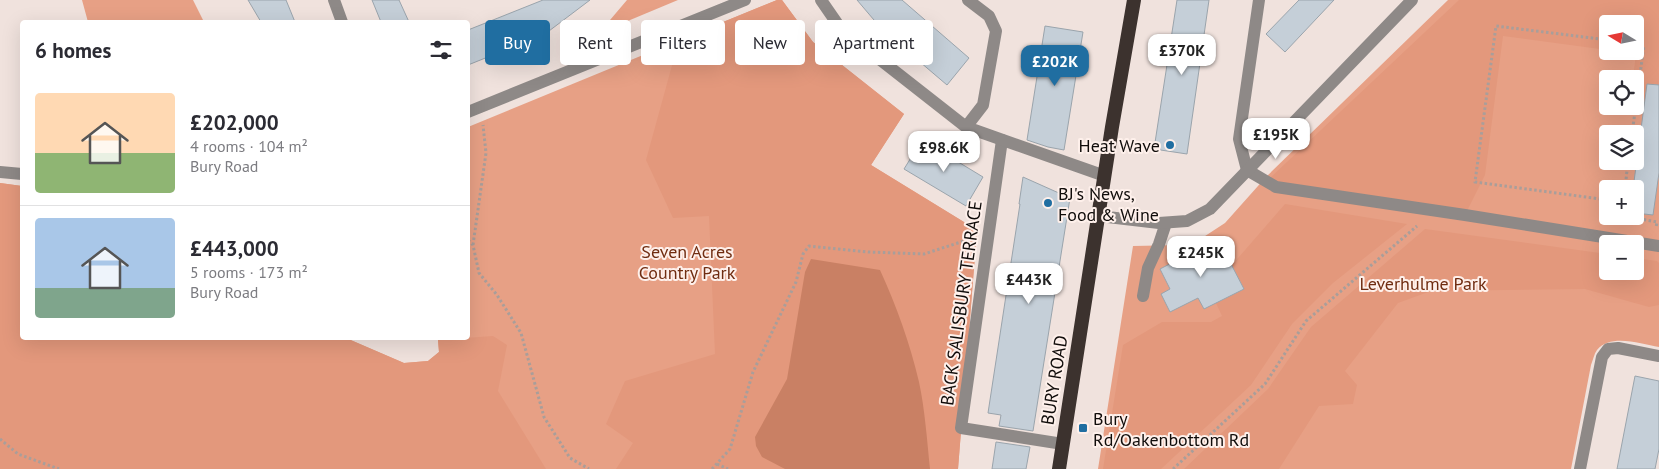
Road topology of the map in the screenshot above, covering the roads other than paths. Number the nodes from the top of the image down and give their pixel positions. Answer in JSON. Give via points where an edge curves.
{"nodes":[{"id":1,"x":334,"y":0,"type":"edge"},
{"id":2,"x":745,"y":0,"type":"edge"},
{"id":3,"x":821,"y":0,"type":"edge"},
{"id":4,"x":968,"y":0,"type":"edge"},
{"id":5,"x":1134,"y":0,"type":"edge"},
{"id":6,"x":1259,"y":0,"type":"edge"},
{"id":7,"x":1412,"y":0,"type":"edge"},
{"id":8,"x":341,"y":20,"type":"edge"},
{"id":9,"x":470,"y":111,"type":"edge"},
{"id":10,"x":966,"y":128,"type":"junction"},
{"id":11,"x":1002,"y":140,"type":"junction"},
{"id":12,"x":1247,"y":170,"type":"junction"},
{"id":13,"x":0,"y":172,"type":"edge"},
{"id":14,"x":20,"y":174,"type":"edge"},
{"id":15,"x":1105,"y":176,"type":"junction"},
{"id":16,"x":1099,"y":216,"type":"junction"},
{"id":17,"x":1166,"y":223,"type":"junction"},
{"id":18,"x":1659,"y":246,"type":"edge"},
{"id":19,"x":1143,"y":296,"type":"dead end"},
{"id":20,"x":1659,"y":356,"type":"edge"},
{"id":21,"x":1063,"y":444,"type":"junction"},
{"id":22,"x":1059,"y":469,"type":"edge"},
{"id":23,"x":1580,"y":469,"type":"edge"}],
"edges":[{"from":1,"to":8,"type":"street"},
{"from":2,"to":9,"type":"street"},
{"from":3,"to":10,"type":"street","via":[[841,29]]},
{"from":4,"to":10,"type":"street","via":[[989,16],[996,32],[983,105]]},
{"from":5,"to":15,"type":"highway","name":"BURY ROAD"},
{"from":6,"to":12,"type":"street","via":[[1238,139]]},
{"from":7,"to":12,"type":"street"},
{"from":10,"to":11,"type":"street"},
{"from":11,"to":15,"type":"street"},
{"from":11,"to":21,"type":"street","name":"BACK SALISBURY TERRACE","via":[[961,428]]},
{"from":12,"to":17,"type":"street","via":[[1210,209],[1187,222]]},
{"from":12,"to":18,"type":"street","via":[[1276,187]]},
{"from":13,"to":14,"type":"street"},
{"from":15,"to":16,"type":"highway","name":"BURY ROAD"},
{"from":16,"to":17,"type":"street"},
{"from":16,"to":21,"type":"highway","name":"BURY ROAD"},
{"from":17,"to":19,"type":"street","via":[[1148,268]]},
{"from":20,"to":23,"type":"street","via":[[1618,348],[1608,349],[1602,357]]},
{"from":21,"to":22,"type":"highway","name":"BURY ROAD"}]}
